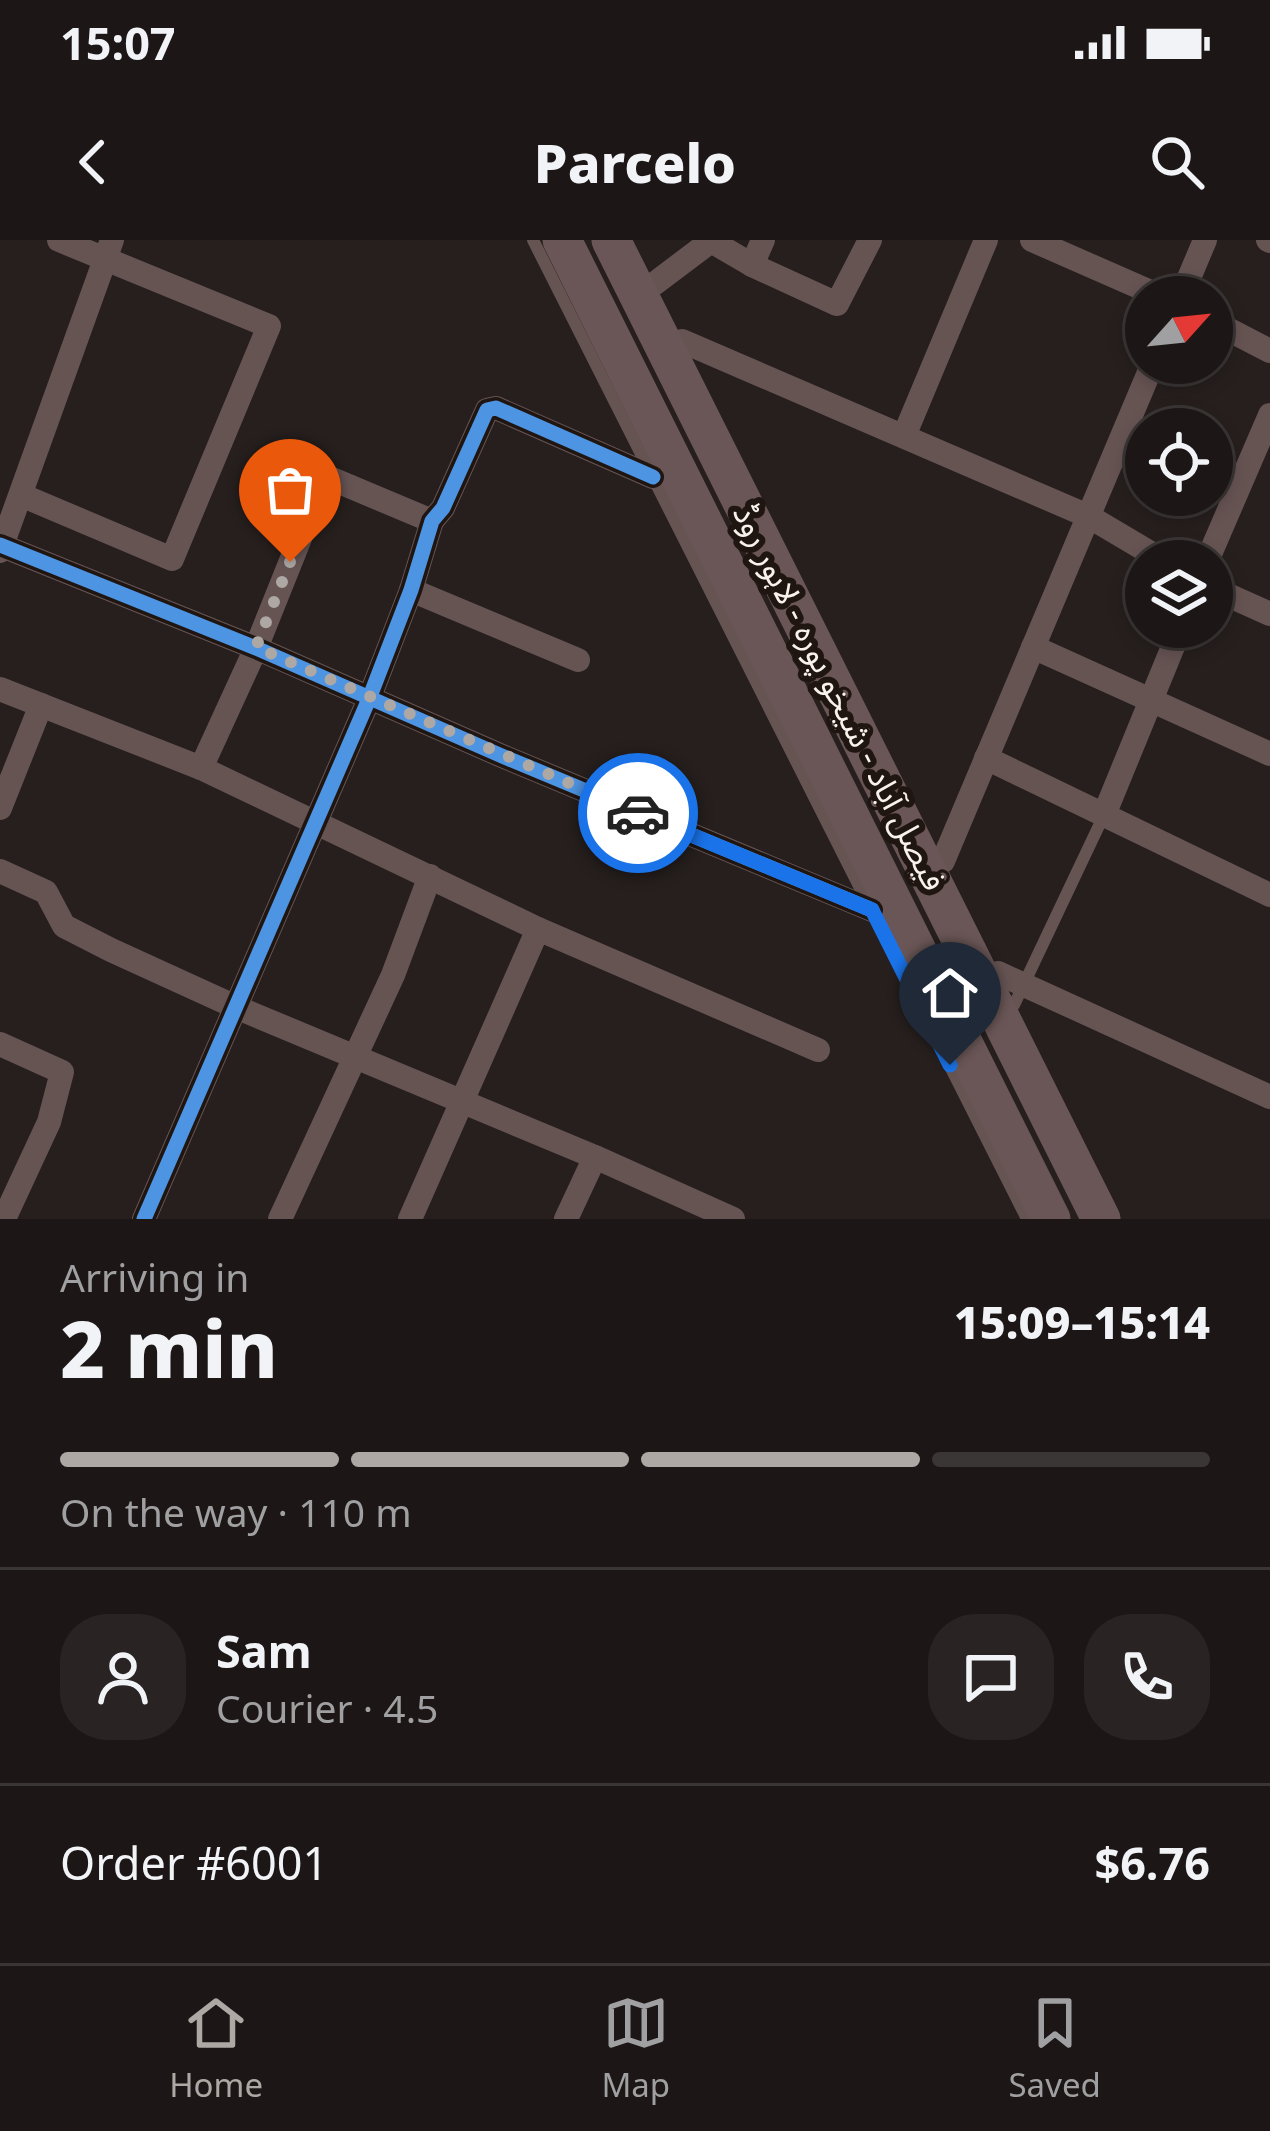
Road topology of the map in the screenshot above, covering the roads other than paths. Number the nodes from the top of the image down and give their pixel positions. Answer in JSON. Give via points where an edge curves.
{"nodes":[{"id":1,"x":59,"y":240,"type":"edge"},
{"id":2,"x":532,"y":240,"type":"edge"},
{"id":3,"x":562,"y":240,"type":"edge"},
{"id":4,"x":611,"y":240,"type":"edge"},
{"id":5,"x":763,"y":240,"type":"edge"},
{"id":6,"x":870,"y":240,"type":"edge"},
{"id":7,"x":986,"y":240,"type":"edge"},
{"id":8,"x":1032,"y":240,"type":"edge"},
{"id":9,"x":1205,"y":240,"type":"edge"},
{"id":10,"x":109,"y":249,"type":"edge"},
{"id":11,"x":752,"y":265,"type":"junction"},
{"id":12,"x":1190,"y":276,"type":"edge"},
{"id":13,"x":1125,"y":281,"type":"edge"},
{"id":14,"x":654,"y":286,"type":"dead end"},
{"id":15,"x":1233,"y":332,"type":"edge"},
{"id":16,"x":682,"y":342,"type":"dead end"},
{"id":17,"x":1270,"y":351,"type":"edge"},
{"id":18,"x":1144,"y":384,"type":"edge"},
{"id":19,"x":1270,"y":416,"type":"edge"},
{"id":20,"x":904,"y":436,"type":"junction"},
{"id":21,"x":652,"y":477,"type":"junction"},
{"id":22,"x":21,"y":495,"type":"junction"},
{"id":23,"x":1088,"y":516,"type":"junction"},
{"id":24,"x":432,"y":520,"type":"junction"},
{"id":25,"x":1129,"y":540,"type":"edge"},
{"id":26,"x":1216,"y":540,"type":"edge"},
{"id":27,"x":1,"y":547,"type":"edge"},
{"id":28,"x":411,"y":590,"type":"junction"},
{"id":29,"x":1233,"y":597,"type":"edge"},
{"id":30,"x":1270,"y":614,"type":"edge"},
{"id":31,"x":256,"y":647,"type":"junction"},
{"id":32,"x":1033,"y":647,"type":"junction"},
{"id":33,"x":1173,"y":648,"type":"edge"},
{"id":34,"x":578,"y":660,"type":"dead end"},
{"id":35,"x":0,"y":688,"type":"edge"},
{"id":36,"x":369,"y":699,"type":"junction"},
{"id":37,"x":1152,"y":702,"type":"junction"},
{"id":38,"x":40,"y":705,"type":"junction"},
{"id":39,"x":1270,"y":754,"type":"edge"},
{"id":40,"x":986,"y":758,"type":"junction"},
{"id":41,"x":201,"y":768,"type":"junction"},
{"id":42,"x":0,"y":808,"type":"edge"},
{"id":43,"x":1105,"y":815,"type":"junction"},
{"id":44,"x":315,"y":822,"type":"junction"},
{"id":45,"x":942,"y":860,"type":"dead end"},
{"id":46,"x":0,"y":871,"type":"edge"},
{"id":47,"x":430,"y":876,"type":"junction"},
{"id":48,"x":1270,"y":896,"type":"edge"},
{"id":49,"x":872,"y":910,"type":"junction"},
{"id":50,"x":538,"y":929,"type":"junction"},
{"id":51,"x":993,"y":963,"type":"dead end"},
{"id":52,"x":1019,"y":995,"type":"junction"},
{"id":53,"x":238,"y":1008,"type":"junction"},
{"id":54,"x":1025,"y":1027,"type":"dead end"},
{"id":55,"x":0,"y":1044,"type":"edge"},
{"id":56,"x":818,"y":1050,"type":"dead end"},
{"id":57,"x":352,"y":1056,"type":"junction"},
{"id":58,"x":1270,"y":1097,"type":"edge"},
{"id":59,"x":462,"y":1102,"type":"junction"},
{"id":60,"x":595,"y":1157,"type":"junction"},
{"id":61,"x":9,"y":1183,"type":"edge"},
{"id":62,"x":4,"y":1219,"type":"edge"},
{"id":63,"x":144,"y":1219,"type":"edge"},
{"id":64,"x":280,"y":1219,"type":"edge"},
{"id":65,"x":410,"y":1219,"type":"edge"},
{"id":66,"x":566,"y":1219,"type":"edge"},
{"id":67,"x":733,"y":1219,"type":"edge"},
{"id":68,"x":1027,"y":1219,"type":"edge"},
{"id":69,"x":1052,"y":1219,"type":"edge"},
{"id":70,"x":1101,"y":1219,"type":"edge"}],
"edges":[{"from":1,"to":10,"type":"street"},
{"from":2,"to":21,"type":"lane"},
{"from":3,"to":69,"type":"highway","name":"فیصل آباد - شیخو پورہ - لاہور روڈ"},
{"from":4,"to":70,"type":"highway","name":"فیصل آباد - شیخو پورہ - لاہور روڈ"},
{"from":5,"to":11,"type":"street"},
{"from":6,"to":11,"type":"street","via":[[837,304]]},
{"from":7,"to":20,"type":"street"},
{"from":8,"to":13,"type":"street"},
{"from":9,"to":12,"type":"street"},
{"from":10,"to":22,"type":"street"},
{"from":10,"to":22,"type":"street","via":[[269,326],[172,559]]},
{"from":11,"to":14,"type":"street","via":[[711,242]]},
{"from":15,"to":17,"type":"street"},
{"from":16,"to":20,"type":"street"},
{"from":18,"to":23,"type":"street"},
{"from":19,"to":26,"type":"street"},
{"from":20,"to":23,"type":"street"},
{"from":21,"to":24,"type":"street","via":[[496,408],[487,410]]},
{"from":21,"to":49,"type":"lane"},
{"from":22,"to":27,"type":"street"},
{"from":23,"to":25,"type":"street"},
{"from":23,"to":32,"type":"street"},
{"from":24,"to":28,"type":"street"},
{"from":24,"to":31,"type":"street","via":[[325,476]]},
{"from":27,"to":31,"type":"street"},
{"from":28,"to":34,"type":"street"},
{"from":28,"to":36,"type":"street"},
{"from":29,"to":30,"type":"street"},
{"from":31,"to":36,"type":"street"},
{"from":31,"to":41,"type":"street"},
{"from":32,"to":37,"type":"street"},
{"from":32,"to":40,"type":"street"},
{"from":33,"to":37,"type":"street"},
{"from":35,"to":38,"type":"street"},
{"from":36,"to":44,"type":"street"},
{"from":36,"to":49,"type":"street"},
{"from":37,"to":39,"type":"street"},
{"from":37,"to":43,"type":"street"},
{"from":38,"to":41,"type":"street"},
{"from":38,"to":42,"type":"street"},
{"from":40,"to":43,"type":"street"},
{"from":40,"to":45,"type":"street"},
{"from":41,"to":44,"type":"street"},
{"from":43,"to":48,"type":"street"},
{"from":43,"to":52,"type":"lane"},
{"from":44,"to":47,"type":"street"},
{"from":44,"to":53,"type":"street"},
{"from":46,"to":53,"type":"street","via":[[46,892],[64,926]]},
{"from":47,"to":50,"type":"street"},
{"from":47,"to":57,"type":"street"},
{"from":49,"to":68,"type":"lane"},
{"from":50,"to":56,"type":"street"},
{"from":50,"to":59,"type":"street"},
{"from":51,"to":52,"type":"street"},
{"from":52,"to":54,"type":"lane"},
{"from":52,"to":58,"type":"street"},
{"from":53,"to":57,"type":"street"},
{"from":53,"to":63,"type":"street"},
{"from":55,"to":61,"type":"street","via":[[62,1072],[49,1122]]},
{"from":57,"to":59,"type":"street"},
{"from":57,"to":64,"type":"street"},
{"from":59,"to":60,"type":"street"},
{"from":59,"to":65,"type":"street"},
{"from":60,"to":66,"type":"street"},
{"from":60,"to":67,"type":"street"},
{"from":61,"to":62,"type":"street"}]}
